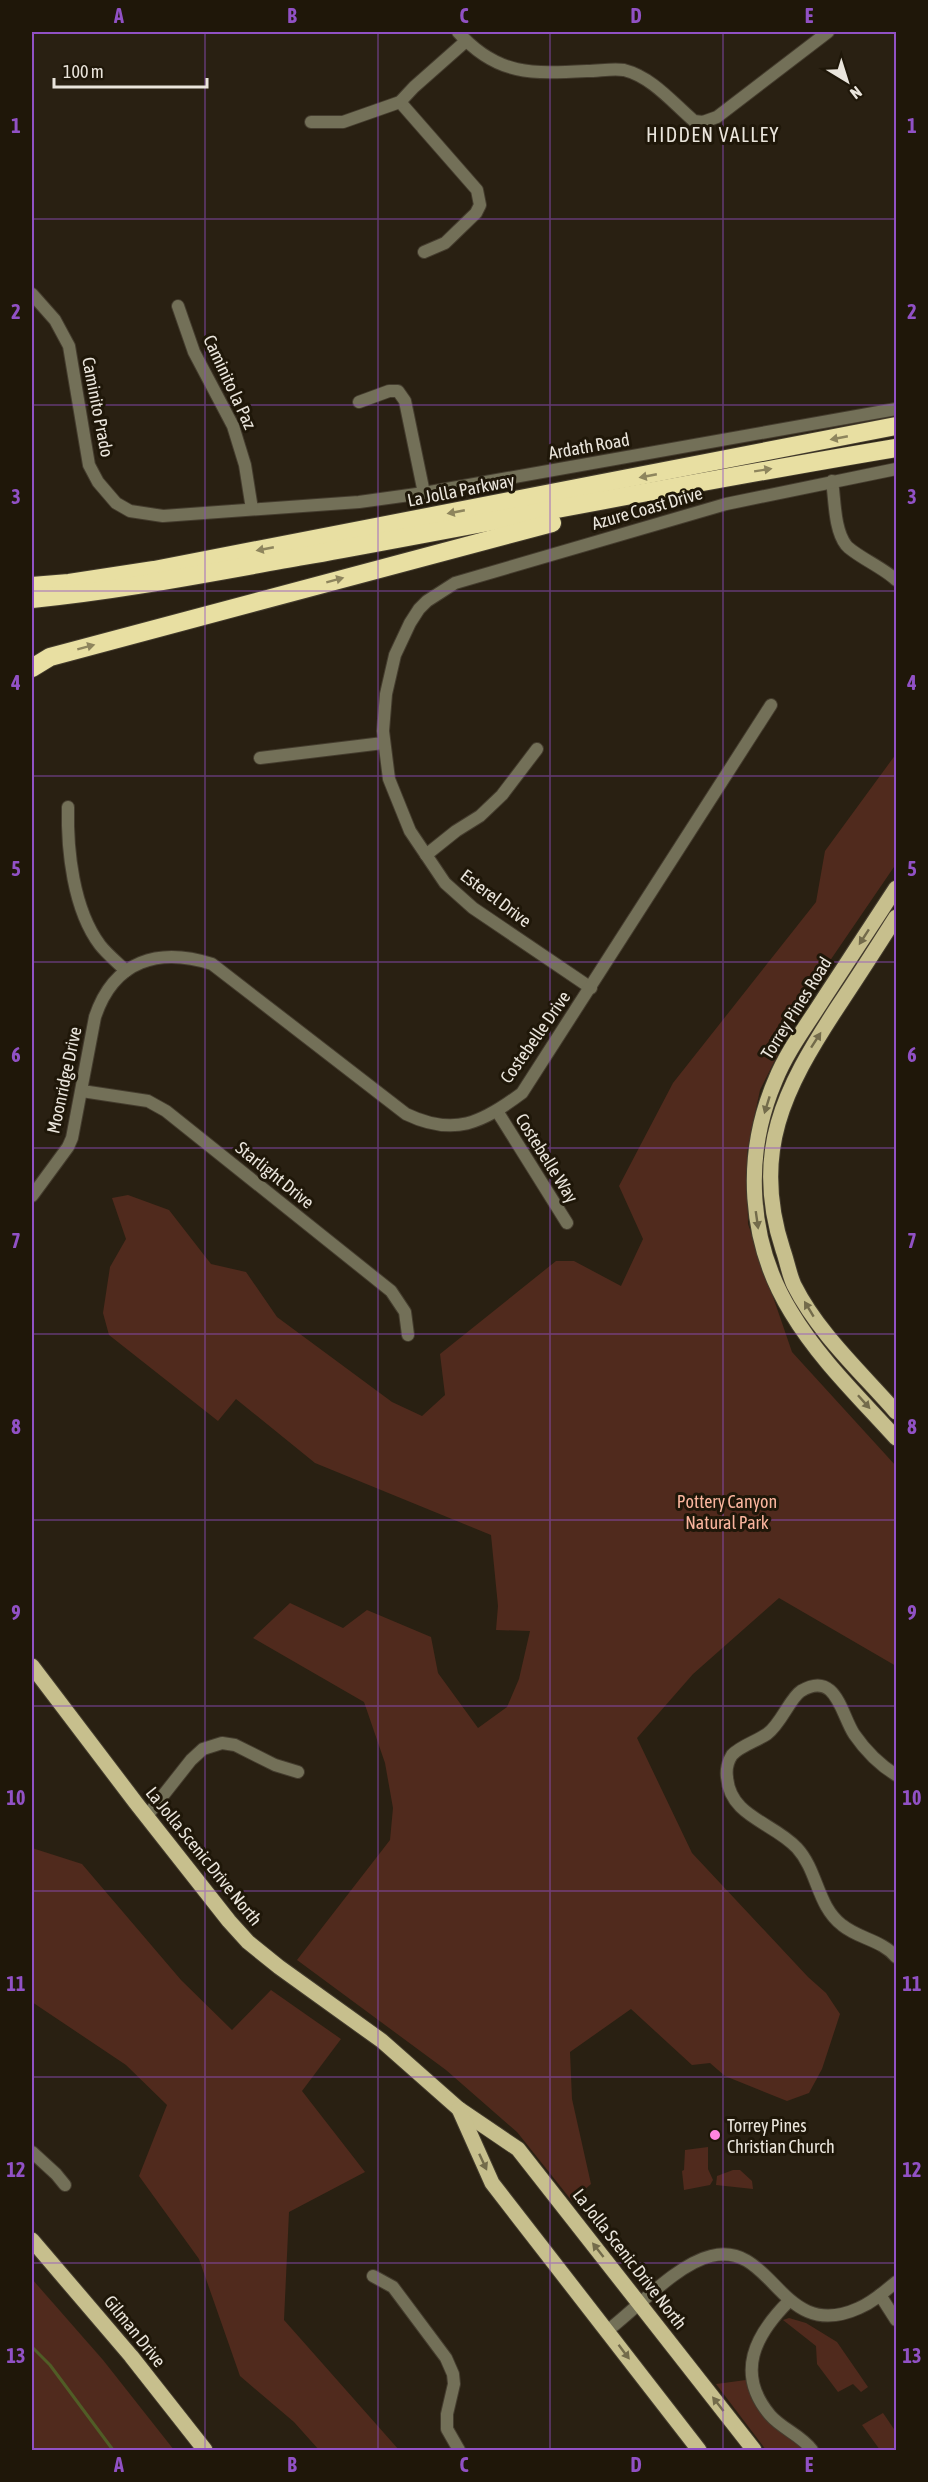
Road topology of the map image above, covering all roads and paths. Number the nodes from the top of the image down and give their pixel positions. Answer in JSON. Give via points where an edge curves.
{"nodes":[{"id":1,"x":828,"y":32,"type":"edge"},
{"id":2,"x":462,"y":36,"type":"edge"},
{"id":3,"x":400,"y":102,"type":"junction"},
{"id":4,"x":311,"y":122,"type":"dead end"},
{"id":5,"x":424,"y":252,"type":"dead end"},
{"id":6,"x":32,"y":294,"type":"edge"},
{"id":7,"x":178,"y":306,"type":"dead end"},
{"id":8,"x":359,"y":402,"type":"dead end"},
{"id":9,"x":897,"y":409,"type":"edge"},
{"id":10,"x":897,"y":426,"type":"edge"},
{"id":11,"x":897,"y":448,"type":"edge"},
{"id":12,"x":897,"y":469,"type":"edge"},
{"id":13,"x":706,"y":481,"type":"junction"},
{"id":14,"x":832,"y":481,"type":"junction"},
{"id":15,"x":424,"y":493,"type":"junction"},
{"id":16,"x":286,"y":506,"type":"joint"},
{"id":17,"x":252,"y":509,"type":"junction"},
{"id":18,"x":897,"y":580,"type":"edge"},
{"id":19,"x":32,"y":586,"type":"edge"},
{"id":20,"x":32,"y":599,"type":"edge"},
{"id":21,"x":418,"y":609,"type":"joint"},
{"id":22,"x":32,"y":668,"type":"edge"},
{"id":23,"x":771,"y":705,"type":"dead end"},
{"id":24,"x":383,"y":743,"type":"junction"},
{"id":25,"x":537,"y":749,"type":"dead end"},
{"id":26,"x":260,"y":758,"type":"dead end"},
{"id":27,"x":69,"y":807,"type":"dead end"},
{"id":28,"x":426,"y":855,"type":"junction"},
{"id":29,"x":897,"y":888,"type":"edge"},
{"id":30,"x":897,"y":917,"type":"edge"},
{"id":31,"x":126,"y":971,"type":"junction"},
{"id":32,"x":591,"y":988,"type":"junction"},
{"id":33,"x":82,"y":1091,"type":"junction"},
{"id":34,"x":497,"y":1111,"type":"junction"},
{"id":35,"x":32,"y":1196,"type":"edge"},
{"id":36,"x":567,"y":1223,"type":"dead end"},
{"id":37,"x":408,"y":1335,"type":"dead end"},
{"id":38,"x":897,"y":1412,"type":"edge"},
{"id":39,"x":897,"y":1438,"type":"edge"},
{"id":40,"x":32,"y":1666,"type":"edge"},
{"id":41,"x":298,"y":1772,"type":"dead end"},
{"id":42,"x":897,"y":1775,"type":"edge"},
{"id":43,"x":146,"y":1816,"type":"junction"},
{"id":44,"x":896,"y":1954,"type":"edge"},
{"id":45,"x":459,"y":2109,"type":"junction"},
{"id":46,"x":32,"y":2152,"type":"edge"},
{"id":47,"x":65,"y":2185,"type":"dead end"},
{"id":48,"x":32,"y":2240,"type":"edge"},
{"id":49,"x":373,"y":2276,"type":"dead end"},
{"id":50,"x":897,"y":2282,"type":"edge"},
{"id":51,"x":880,"y":2295,"type":"junction"},
{"id":52,"x":789,"y":2301,"type":"junction"},
{"id":53,"x":640,"y":2304,"type":"junction"},
{"id":54,"x":897,"y":2320,"type":"edge"},
{"id":55,"x":607,"y":2331,"type":"junction"},
{"id":56,"x":205,"y":2451,"type":"edge"},
{"id":57,"x":459,"y":2451,"type":"edge"},
{"id":58,"x":699,"y":2451,"type":"edge"},
{"id":59,"x":754,"y":2451,"type":"edge"},
{"id":60,"x":813,"y":2451,"type":"edge"}],
"edges":[{"from":1,"to":2,"type":"street","via":[[717,117],[704,122],[694,121],[650,82],[622,69],[541,74],[521,71],[502,66]]},
{"from":2,"to":3,"type":"street"},
{"from":3,"to":4,"type":"street","via":[[343,122]]},
{"from":3,"to":5,"type":"street","via":[[477,190],[480,201],[476,213],[445,243]]},
{"from":6,"to":17,"type":"street","name":"Caminito Prado","via":[[55,320],[69,346],[89,465],[116,503],[130,512],[163,516]]},
{"from":7,"to":17,"type":"street","name":"Caminito la Paz","via":[[194,352],[232,426],[245,465]]},
{"from":8,"to":15,"type":"street","via":[[398,391],[405,401]]},
{"from":9,"to":15,"type":"street","name":"Ardath Road"},
{"from":10,"to":19,"type":"highway","name":"La Jolla Parkway","one_way":true,"via":[[143,572]]},
{"from":13,"to":11,"type":"highway","name":"La Jolla Parkway","one_way":true},
{"from":12,"to":14,"type":"street","name":"Azure Coast Drive"},
{"from":13,"to":20,"type":"highway","name":"La Jolla Parkway","via":[[217,573]]},
{"from":22,"to":13,"type":"highway","one_way":true,"via":[[50,657]]},
{"from":14,"to":18,"type":"street","via":[[840,532],[847,546]]},
{"from":14,"to":21,"type":"street","name":"Azure Coast Drive","via":[[726,504],[455,583]]},
{"from":15,"to":16,"type":"street","name":"Ardath Road"},
{"from":16,"to":17,"type":"street","name":"Caminito Prado"},
{"from":21,"to":24,"type":"street","name":"Esterel Drive","via":[[395,655],[386,694]]},
{"from":23,"to":32,"type":"street","name":"Costebelle Drive"},
{"from":24,"to":26,"type":"street"},
{"from":24,"to":28,"type":"street","name":"Esterel Drive","via":[[389,779],[410,831]]},
{"from":25,"to":28,"type":"street","via":[[502,795]]},
{"from":27,"to":31,"type":"street","via":[[68,836],[75,884],[89,925],[100,945]]},
{"from":28,"to":32,"type":"street","name":"Esterel Drive","via":[[445,883],[473,908]]},
{"from":29,"to":39,"type":"main road","name":"Torrey Pines Road","one_way":true,"via":[[793,1046],[776,1079],[760,1127],[754,1162],[760,1240],[777,1287],[791,1313],[831,1366]]},
{"from":38,"to":30,"type":"main road","name":"Torrey Pines Road","one_way":true,"via":[[815,1318],[794,1284],[775,1227],[770,1172],[774,1135],[789,1088]]},
{"from":31,"to":33,"type":"street","name":"Moonridge Drive","via":[[101,998]]},
{"from":31,"to":34,"type":"street","name":"Costebelle Drive","via":[[152,958],[171,956],[212,964],[406,1114],[448,1127],[469,1124]]},
{"from":32,"to":34,"type":"street","name":"Costebelle Drive","via":[[522,1093]]},
{"from":33,"to":35,"type":"street","name":"Moonridge Drive","via":[[68,1147]]},
{"from":33,"to":37,"type":"street","name":"Starlight Drive","via":[[148,1101],[166,1111],[391,1291],[405,1312]]},
{"from":34,"to":36,"type":"street","name":"Costebelle Way"},
{"from":40,"to":43,"type":"main road","name":"La Jolla Scenic Drive North"},
{"from":41,"to":43,"type":"street","via":[[222,1743],[203,1749],[191,1760]]},
{"from":42,"to":44,"type":"street","via":[[878,1762],[854,1734],[836,1695],[817,1686],[799,1692],[782,1720],[769,1733],[733,1755],[726,1770],[728,1790],[739,1808],[798,1849],[812,1870],[824,1906],[843,1926]]},
{"from":43,"to":45,"type":"main road","name":"La Jolla Scenic Drive North","via":[[248,1942],[382,2041]]},
{"from":53,"to":45,"type":"main road","name":"La Jolla Scenic Drive North","one_way":true,"via":[[518,2149]]},
{"from":45,"to":55,"type":"main road","name":"La Jolla Scenic Drive North","one_way":true,"via":[[492,2183]]},
{"from":46,"to":47,"type":"street"},
{"from":48,"to":56,"type":"main road","name":"Gilman Drive"},
{"from":49,"to":57,"type":"street","via":[[393,2288],[446,2358],[454,2384],[447,2429]]},
{"from":50,"to":51,"type":"street"},
{"from":51,"to":52,"type":"street","via":[[856,2310],[839,2314],[813,2312]]},
{"from":51,"to":54,"type":"street"},
{"from":52,"to":53,"type":"street","via":[[755,2265],[726,2254],[695,2262]]},
{"from":52,"to":60,"type":"street","via":[[760,2335],[751,2378],[754,2391],[771,2416]]},
{"from":53,"to":55,"type":"street"},
{"from":59,"to":53,"type":"main road","name":"La Jolla Scenic Drive North","one_way":true},
{"from":55,"to":58,"type":"main road","name":"La Jolla Scenic Drive North","one_way":true}]}
